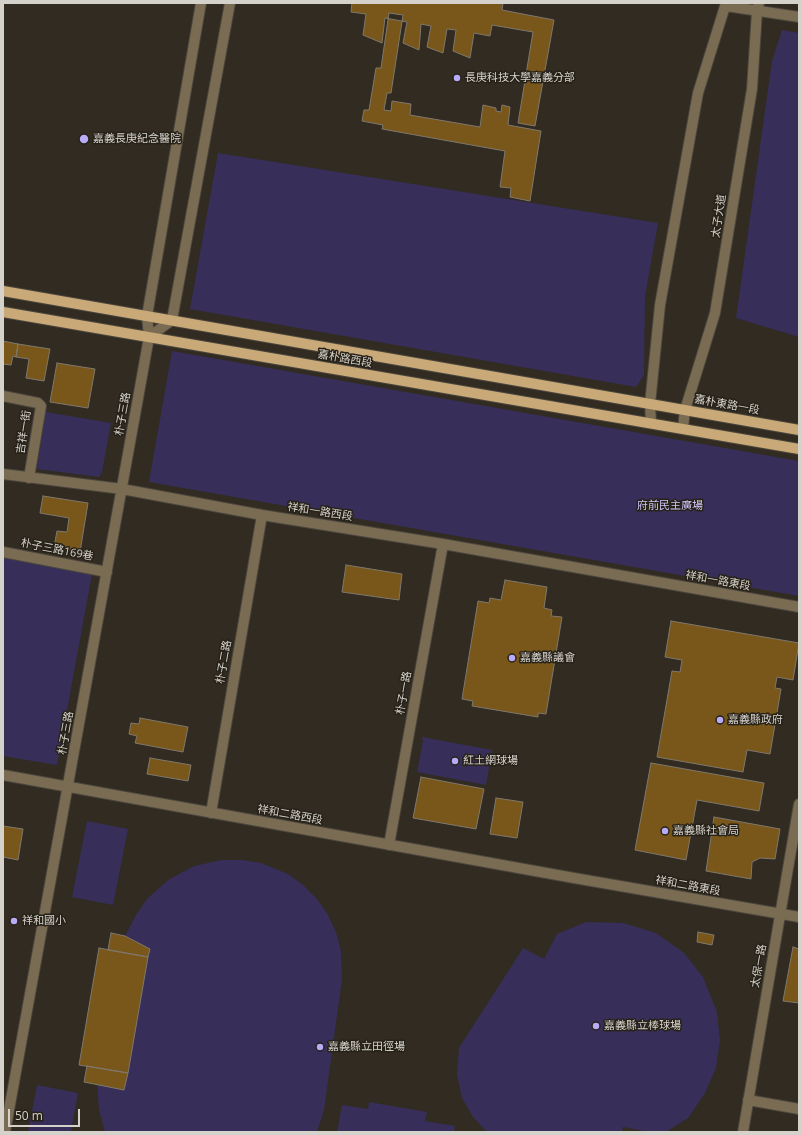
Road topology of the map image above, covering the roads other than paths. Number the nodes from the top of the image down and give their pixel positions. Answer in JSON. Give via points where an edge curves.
{"nodes":[{"id":1,"x":201,"y":3,"type":"edge"},
{"id":2,"x":230,"y":3,"type":"edge"},
{"id":3,"x":726,"y":4,"type":"edge"},
{"id":4,"x":758,"y":7,"type":"edge"},
{"id":5,"x":799,"y":17,"type":"edge"},
{"id":6,"x":3,"y":291,"type":"edge"},
{"id":7,"x":3,"y":312,"type":"edge"},
{"id":8,"x":147,"y":316,"type":"junction"},
{"id":9,"x":172,"y":320,"type":"junction"},
{"id":10,"x":149,"y":337,"type":"junction"},
{"id":11,"x":3,"y":396,"type":"edge"},
{"id":12,"x":650,"y":404,"type":"junction"},
{"id":13,"x":685,"y":410,"type":"junction"},
{"id":14,"x":651,"y":423,"type":"junction"},
{"id":15,"x":683,"y":428,"type":"junction"},
{"id":16,"x":799,"y":430,"type":"edge"},
{"id":17,"x":799,"y":449,"type":"edge"},
{"id":18,"x":3,"y":474,"type":"edge"},
{"id":19,"x":29,"y":478,"type":"junction"},
{"id":20,"x":122,"y":489,"type":"junction"},
{"id":21,"x":262,"y":515,"type":"junction"},
{"id":22,"x":443,"y":544,"type":"junction"},
{"id":23,"x":3,"y":552,"type":"edge"},
{"id":24,"x":107,"y":572,"type":"junction"},
{"id":25,"x":633,"y":578,"type":"joint"},
{"id":26,"x":799,"y":607,"type":"edge"},
{"id":27,"x":3,"y":776,"type":"edge"},
{"id":28,"x":69,"y":787,"type":"junction"},
{"id":29,"x":799,"y":804,"type":"edge"},
{"id":30,"x":211,"y":813,"type":"junction"},
{"id":31,"x":389,"y":845,"type":"junction"},
{"id":32,"x":574,"y":878,"type":"joint"},
{"id":33,"x":780,"y":914,"type":"junction"},
{"id":34,"x":799,"y":917,"type":"edge"},
{"id":35,"x":748,"y":1100,"type":"junction"},
{"id":36,"x":799,"y":1109,"type":"edge"},
{"id":37,"x":5,"y":1132,"type":"edge"},
{"id":38,"x":743,"y":1132,"type":"edge"}],
"edges":[{"from":1,"to":8,"type":"street","name":"朴子三路"},
{"from":2,"to":9,"type":"street"},
{"from":3,"to":4,"type":"street"},
{"from":3,"to":12,"type":"street","via":[[698,93],[660,305]]},
{"from":4,"to":5,"type":"street"},
{"from":4,"to":13,"type":"street","name":"太子大道","via":[[752,89],[715,313]]},
{"from":6,"to":8,"type":"main road","name":"嘉朴路西段"},
{"from":7,"to":10,"type":"main road","name":"嘉朴路西段"},
{"from":8,"to":9,"type":"main road","name":"嘉朴路西段"},
{"from":8,"to":10,"type":"street","name":"朴子三路"},
{"from":9,"to":10,"type":"street"},
{"from":9,"to":12,"type":"main road","name":"嘉朴路西段"},
{"from":10,"to":14,"type":"main road","name":"嘉朴路西段"},
{"from":10,"to":20,"type":"street","name":"朴子三路"},
{"from":11,"to":19,"type":"street","name":"吉祥一街","via":[[38,402],[41,406]]},
{"from":12,"to":13,"type":"main road","name":"嘉朴東路一段"},
{"from":12,"to":14,"type":"street"},
{"from":13,"to":15,"type":"street","name":"太子大道"},
{"from":13,"to":16,"type":"main road","name":"嘉朴東路一段"},
{"from":14,"to":15,"type":"main road","name":"嘉朴路西段"},
{"from":15,"to":17,"type":"main road"},
{"from":18,"to":19,"type":"street","name":"祥和一路西段"},
{"from":19,"to":20,"type":"street","name":"祥和一路西段"},
{"from":20,"to":21,"type":"street","name":"祥和一路西段"},
{"from":20,"to":24,"type":"street","name":"朴子三路"},
{"from":21,"to":22,"type":"street","name":"祥和一路西段"},
{"from":21,"to":30,"type":"street","name":"朴子二路"},
{"from":22,"to":25,"type":"street","name":"祥和一路西段"},
{"from":22,"to":31,"type":"street","name":"朴子一路"},
{"from":23,"to":24,"type":"street","name":"朴子三路169巷"},
{"from":24,"to":28,"type":"street","name":"朴子三路"},
{"from":25,"to":26,"type":"street","name":"祥和一路東段"},
{"from":27,"to":28,"type":"street","name":"祥和二路西段"},
{"from":28,"to":30,"type":"street","name":"祥和二路西段"},
{"from":28,"to":37,"type":"street","name":"朴子三路"},
{"from":29,"to":33,"type":"street","name":"太保一路"},
{"from":30,"to":31,"type":"street","name":"祥和二路西段"},
{"from":31,"to":32,"type":"street","name":"祥和二路西段"},
{"from":32,"to":33,"type":"street","name":"祥和二路東段"},
{"from":33,"to":34,"type":"street","name":"祥和二路東段"},
{"from":33,"to":35,"type":"street","name":"太保一路"},
{"from":35,"to":36,"type":"street"},
{"from":35,"to":38,"type":"street","name":"太保一路"}]}
